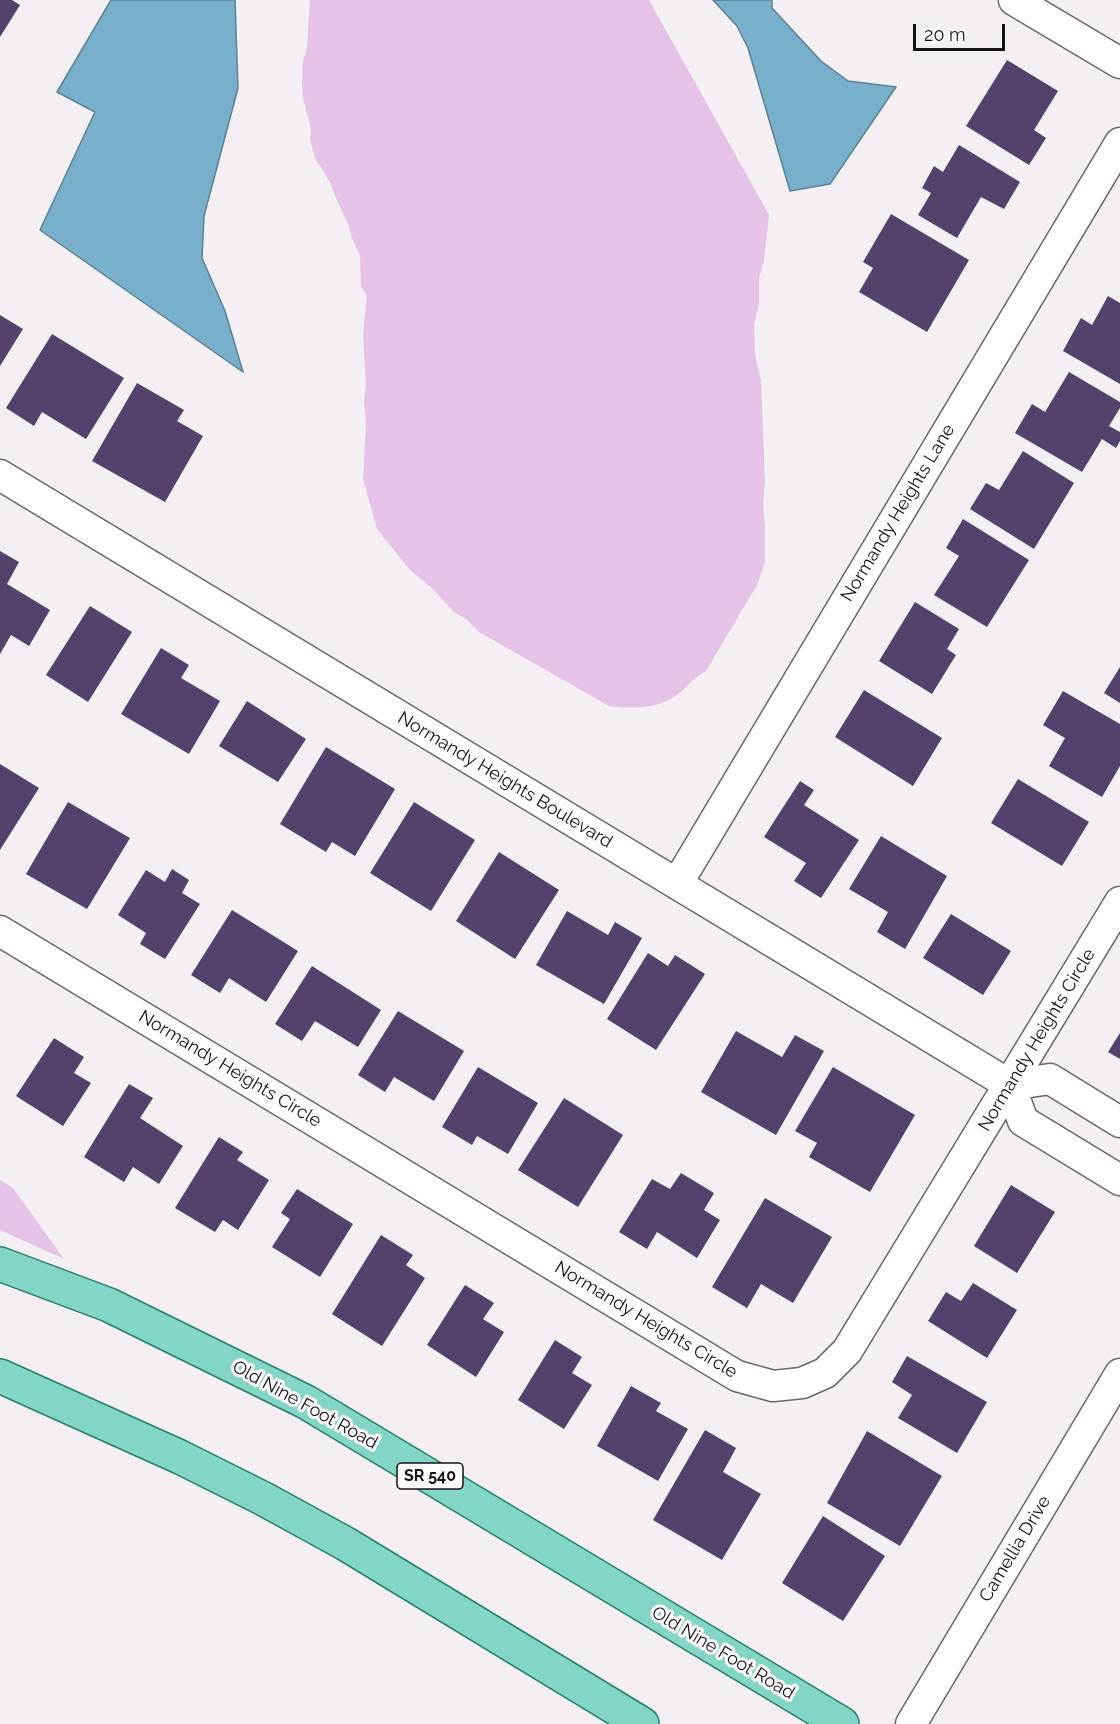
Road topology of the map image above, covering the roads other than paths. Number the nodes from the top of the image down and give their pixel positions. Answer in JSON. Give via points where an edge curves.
{"nodes":[{"id":1,"x":1014,"y":0,"type":"edge"},
{"id":2,"x":1120,"y":63,"type":"edge"},
{"id":3,"x":1120,"y":143,"type":"edge"},
{"id":4,"x":0,"y":475,"type":"edge"},
{"id":5,"x":677,"y":884,"type":"junction"},
{"id":6,"x":1120,"y":902,"type":"edge"},
{"id":7,"x":0,"y":931,"type":"edge"},
{"id":8,"x":1010,"y":1084,"type":"junction"},
{"id":9,"x":1120,"y":1122,"type":"edge"},
{"id":10,"x":1120,"y":1180,"type":"edge"},
{"id":11,"x":0,"y":1264,"type":"edge"},
{"id":12,"x":1120,"y":1374,"type":"edge"},
{"id":13,"x":0,"y":1376,"type":"edge"},
{"id":14,"x":642,"y":1724,"type":"edge"},
{"id":15,"x":842,"y":1724,"type":"edge"},
{"id":16,"x":911,"y":1724,"type":"edge"}],
"edges":[{"from":1,"to":2,"type":"street"},
{"from":3,"to":5,"type":"street","name":"Normandy Heights Lane"},
{"from":4,"to":5,"type":"street","name":"Normandy Heights Boulevard"},
{"from":5,"to":8,"type":"street","name":"Normandy Heights Boulevard"},
{"from":6,"to":8,"type":"street","name":"Normandy Heights Circle"},
{"from":7,"to":8,"type":"street","name":"Normandy Heights Circle","via":[[737,1376],[773,1386],[802,1383],[825,1372],[847,1351]]},
{"from":8,"to":9,"type":"street","via":[[1050,1079]]},
{"from":8,"to":10,"type":"street","via":[[1023,1120]]},
{"from":11,"to":15,"type":"main road","name":"Old Nine Foot Road","number":"SR 540","via":[[109,1305],[306,1402]]},
{"from":12,"to":16,"type":"street","name":"Camellia Drive"},
{"from":13,"to":14,"type":"main road","via":[[180,1457],[294,1516]]}]}
